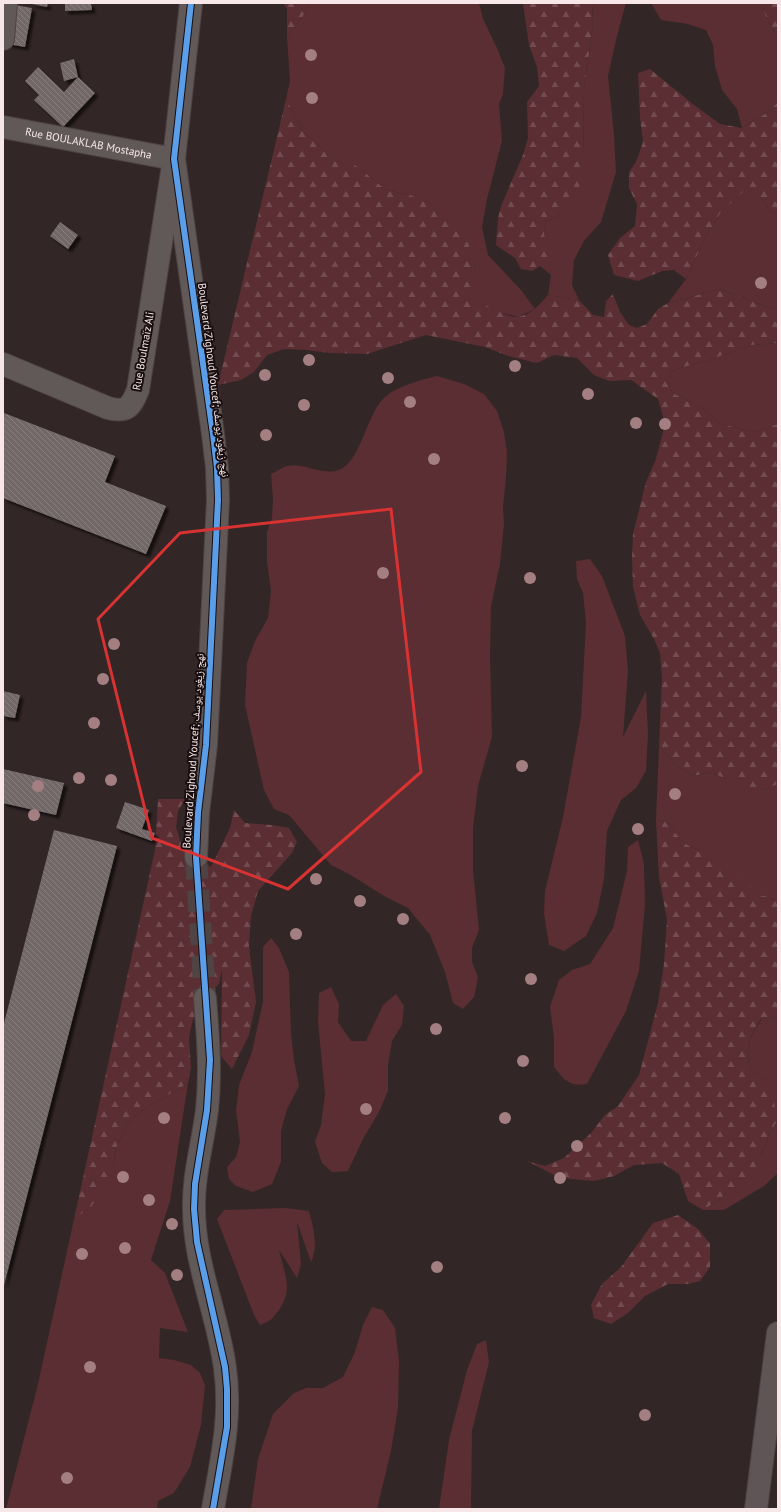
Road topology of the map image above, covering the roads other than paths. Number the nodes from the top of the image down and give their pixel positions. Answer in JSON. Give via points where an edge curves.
{"nodes":[{"id":1,"x":6,"y":3,"type":"edge"},
{"id":2,"x":191,"y":3,"type":"edge"},
{"id":3,"x":3,"y":39,"type":"edge"},
{"id":4,"x":3,"y":127,"type":"edge"},
{"id":5,"x":174,"y":159,"type":"junction"},
{"id":6,"x":3,"y":364,"type":"edge"},
{"id":7,"x":196,"y":856,"type":"tunnel mouth"},
{"id":8,"x":205,"y":998,"type":"tunnel mouth"},
{"id":9,"x":778,"y":1333,"type":"edge"},
{"id":10,"x":213,"y":1509,"type":"edge"},
{"id":11,"x":756,"y":1509,"type":"edge"}],
"edges":[{"from":1,"to":3,"type":"street"},
{"from":2,"to":5,"type":"street","name":"Boulevard Zighoud Youcef; نهج زيغود يوسف"},
{"from":4,"to":5,"type":"street","name":"Rue BOULAKLAB Mostapha"},
{"from":5,"to":6,"type":"street","name":"Rue Boulmaïz Ali","via":[[138,390],[133,402],[123,409],[108,408]]},
{"from":5,"to":7,"type":"street","name":"Boulevard Zighoud Youcef; نهج زيغود يوسف","via":[[217,468],[218,500],[206,744]]},
{"from":8,"to":10,"type":"street","via":[[210,1060],[207,1110],[195,1184],[194,1209],[196,1242],[225,1367],[228,1410]]},
{"from":9,"to":11,"type":"main road"}]}
